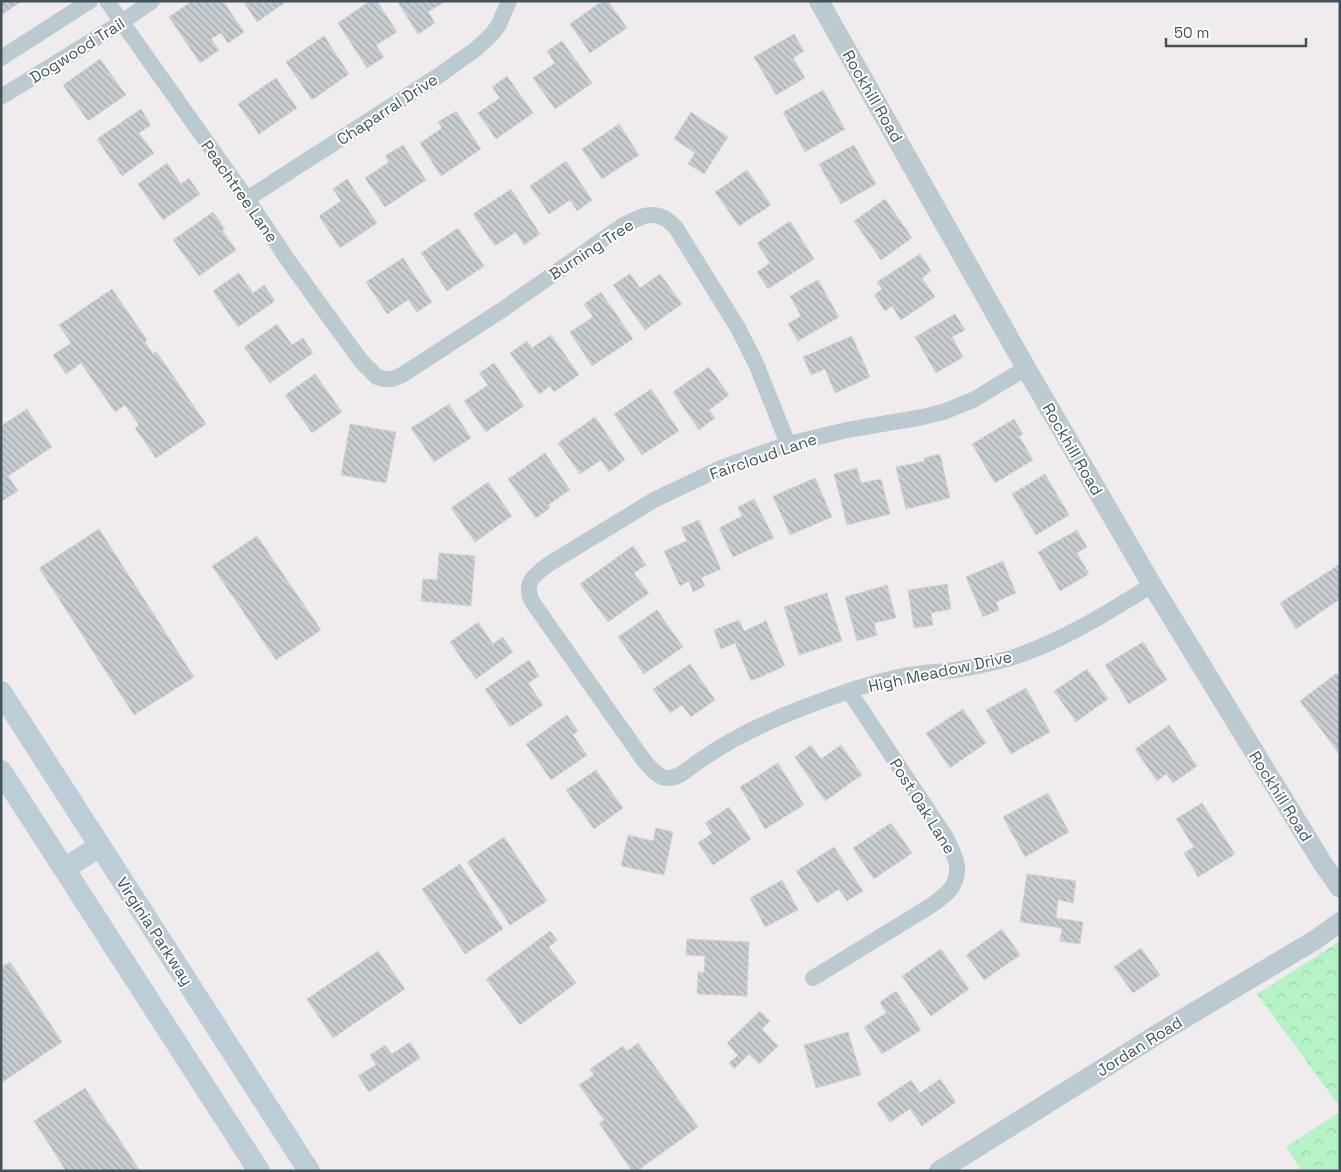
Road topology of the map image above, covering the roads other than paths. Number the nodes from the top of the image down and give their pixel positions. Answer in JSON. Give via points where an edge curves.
{"nodes":[{"id":1,"x":90,"y":1,"type":"edge"},
{"id":2,"x":107,"y":1,"type":"edge"},
{"id":3,"x":152,"y":1,"type":"edge"},
{"id":4,"x":509,"y":1,"type":"edge"},
{"id":5,"x":819,"y":1,"type":"edge"},
{"id":6,"x":122,"y":22,"type":"junction"},
{"id":7,"x":1,"y":58,"type":"edge"},
{"id":8,"x":1,"y":97,"type":"edge"},
{"id":9,"x":247,"y":199,"type":"junction"},
{"id":10,"x":1026,"y":368,"type":"junction"},
{"id":11,"x":377,"y":377,"type":"joint"},
{"id":12,"x":788,"y":444,"type":"junction"},
{"id":13,"x":1152,"y":585,"type":"junction"},
{"id":14,"x":528,"y":593,"type":"joint"},
{"id":15,"x":849,"y":691,"type":"junction"},
{"id":16,"x":1,"y":692,"type":"edge"},
{"id":17,"x":1,"y":771,"type":"edge"},
{"id":18,"x":100,"y":846,"type":"junction"},
{"id":19,"x":65,"y":868,"type":"junction"},
{"id":20,"x":1340,"y":888,"type":"edge"},
{"id":21,"x":1340,"y":922,"type":"edge"},
{"id":22,"x":813,"y":978,"type":"dead end"},
{"id":23,"x":259,"y":1171,"type":"edge"},
{"id":24,"x":309,"y":1171,"type":"edge"},
{"id":25,"x":939,"y":1171,"type":"edge"}],
"edges":[{"from":1,"to":7,"type":"street","name":"Dogwood Trail"},
{"from":2,"to":6,"type":"street","name":"Peachtree Lane"},
{"from":3,"to":6,"type":"street","name":"Dogwood Trail"},
{"from":4,"to":9,"type":"street","name":"Chaparral Drive","via":[[493,33],[476,49]]},
{"from":5,"to":10,"type":"street","name":"Rockhill Road"},
{"from":6,"to":8,"type":"street","name":"Dogwood Trail"},
{"from":6,"to":9,"type":"street","name":"Peachtree Lane"},
{"from":9,"to":11,"type":"street","name":"Peachtree Lane","via":[[361,361]]},
{"from":10,"to":12,"type":"street","name":"Faircloud Lane","via":[[972,400],[946,411]]},
{"from":10,"to":13,"type":"street","name":"Rockhill Road"},
{"from":11,"to":12,"type":"street","name":"Burning Tree","via":[[392,379],[402,375],[622,226],[636,219],[661,215],[676,228],[738,328]]},
{"from":12,"to":14,"type":"street","name":"Faircloud Lane","via":[[721,468],[654,500],[535,574]]},
{"from":13,"to":15,"type":"street","name":"High Meadow Drive","via":[[1073,631],[1011,658],[958,670],[906,675]]},
{"from":13,"to":20,"type":"street","name":"Rockhill Road"},
{"from":14,"to":15,"type":"street","name":"High Meadow Drive","via":[[645,762],[659,776],[677,776],[749,731]]},
{"from":15,"to":22,"type":"street","name":"Post Oak Lane","via":[[945,836],[956,856],[956,874],[948,892],[932,905]]},
{"from":16,"to":18,"type":"main road","name":"Virginia Parkway"},
{"from":17,"to":19,"type":"main road"},
{"from":18,"to":19,"type":"main road"},
{"from":18,"to":24,"type":"main road","name":"Virginia Parkway"},
{"from":19,"to":23,"type":"main road"},
{"from":21,"to":25,"type":"street","name":"Jordan Road"}]}
